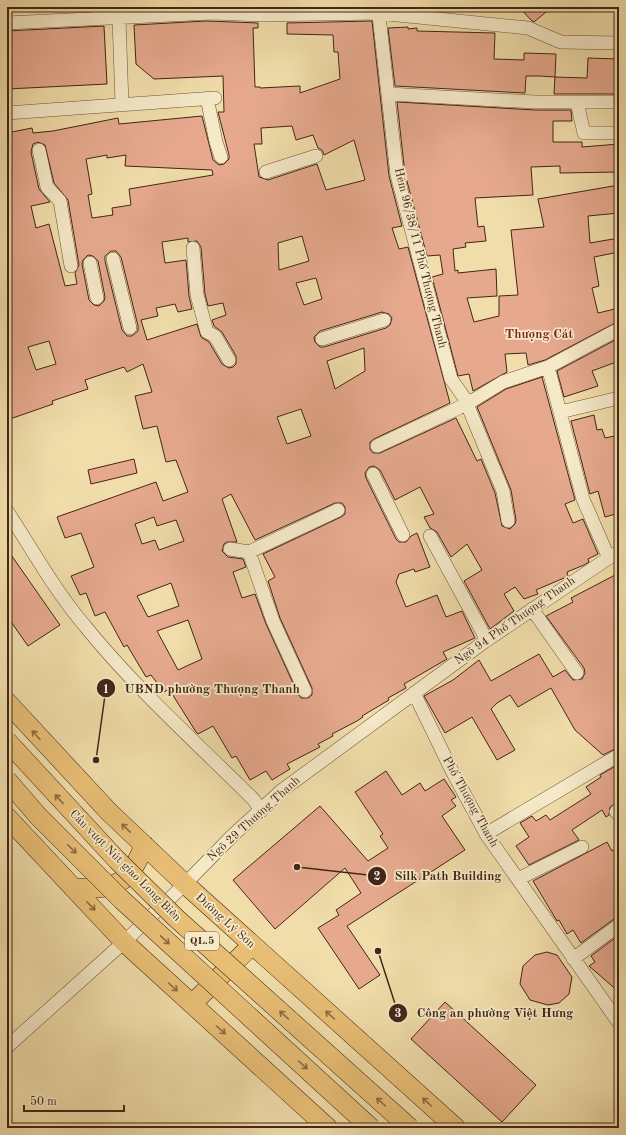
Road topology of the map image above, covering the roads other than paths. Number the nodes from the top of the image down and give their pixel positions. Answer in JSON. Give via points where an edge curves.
{"nodes":[{"id":1,"x":95,"y":7,"type":"edge"},
{"id":2,"x":378,"y":10,"type":"edge"},
{"id":3,"x":119,"y":18,"type":"junction"},
{"id":4,"x":7,"y":22,"type":"edge"},
{"id":5,"x":619,"y":43,"type":"edge"},
{"id":6,"x":388,"y":94,"type":"junction"},
{"id":7,"x":577,"y":102,"type":"junction"},
{"id":8,"x":619,"y":102,"type":"edge"},
{"id":9,"x":122,"y":105,"type":"junction"},
{"id":10,"x":7,"y":113,"type":"edge"},
{"id":11,"x":619,"y":133,"type":"edge"},
{"id":12,"x":39,"y":150,"type":"dead end"},
{"id":13,"x":221,"y":156,"type":"dead end"},
{"id":14,"x":316,"y":156,"type":"dead end"},
{"id":15,"x":266,"y":172,"type":"dead end"},
{"id":16,"x":193,"y":248,"type":"dead end"},
{"id":17,"x":113,"y":260,"type":"dead end"},
{"id":18,"x":90,"y":263,"type":"dead end"},
{"id":19,"x":71,"y":266,"type":"dead end"},
{"id":20,"x":97,"y":298,"type":"dead end"},
{"id":21,"x":384,"y":320,"type":"dead end"},
{"id":22,"x":130,"y":328,"type":"dead end"},
{"id":23,"x":619,"y":329,"type":"edge"},
{"id":24,"x":322,"y":340,"type":"dead end"},
{"id":25,"x":230,"y":360,"type":"dead end"},
{"id":26,"x":548,"y":367,"type":"junction"},
{"id":27,"x":619,"y":398,"type":"edge"},
{"id":28,"x":468,"y":404,"type":"junction"},
{"id":29,"x":560,"y":412,"type":"junction"},
{"id":30,"x":377,"y":446,"type":"dead end"},
{"id":31,"x":373,"y":474,"type":"dead end"},
{"id":32,"x":7,"y":510,"type":"edge"},
{"id":33,"x":338,"y":510,"type":"dead end"},
{"id":34,"x":508,"y":521,"type":"dead end"},
{"id":35,"x":403,"y":535,"type":"dead end"},
{"id":36,"x":430,"y":536,"type":"dead end"},
{"id":37,"x":230,"y":549,"type":"dead end"},
{"id":38,"x":249,"y":552,"type":"junction"},
{"id":39,"x":614,"y":554,"type":"edge"},
{"id":40,"x":532,"y":609,"type":"junction"},
{"id":41,"x":484,"y":642,"type":"junction"},
{"id":42,"x":577,"y":673,"type":"dead end"},
{"id":43,"x":305,"y":691,"type":"dead end"},
{"id":44,"x":414,"y":693,"type":"junction"},
{"id":45,"x":7,"y":702,"type":"edge"},
{"id":46,"x":7,"y":741,"type":"edge"},
{"id":47,"x":619,"y":755,"type":"edge"},
{"id":48,"x":7,"y":780,"type":"edge"},
{"id":49,"x":261,"y":811,"type":"junction"},
{"id":50,"x":7,"y":817,"type":"edge"},
{"id":51,"x":486,"y":834,"type":"junction"},
{"id":52,"x":144,"y":845,"type":"junction"},
{"id":53,"x":582,"y":847,"type":"dead end"},
{"id":54,"x":518,"y":879,"type":"junction"},
{"id":55,"x":185,"y":884,"type":"junction"},
{"id":56,"x":74,"y":888,"type":"junction"},
{"id":57,"x":619,"y":925,"type":"edge"},
{"id":58,"x":124,"y":942,"type":"junction"},
{"id":59,"x":252,"y":945,"type":"junction"},
{"id":60,"x":573,"y":959,"type":"junction"},
{"id":61,"x":192,"y":1004,"type":"junction"},
{"id":62,"x":619,"y":1023,"type":"edge"},
{"id":63,"x":7,"y":1047,"type":"edge"},
{"id":64,"x":328,"y":1128,"type":"edge"},
{"id":65,"x":371,"y":1128,"type":"edge"},
{"id":66,"x":410,"y":1128,"type":"edge"},
{"id":67,"x":456,"y":1128,"type":"edge"}],
"edges":[{"from":1,"to":3,"type":"street"},
{"from":2,"to":3,"type":"street","via":[[264,15],[212,13]]},
{"from":2,"to":5,"type":"street","via":[[528,28],[561,42]]},
{"from":2,"to":6,"type":"street","name":"Hẻm 96/38/11 Phố Thượng Thanh"},
{"from":3,"to":4,"type":"street"},
{"from":3,"to":9,"type":"street"},
{"from":6,"to":7,"type":"street"},
{"from":6,"to":28,"type":"street","name":"Hẻm 96/38/11 Phố Thượng Thanh","via":[[397,175],[451,379]]},
{"from":7,"to":8,"type":"street"},
{"from":7,"to":11,"type":"street","via":[[584,133]]},
{"from":9,"to":10,"type":"street"},
{"from":9,"to":13,"type":"street","via":[[211,98],[216,142]]},
{"from":12,"to":19,"type":"street","via":[[47,187],[60,201]]},
{"from":14,"to":15,"type":"street"},
{"from":16,"to":25,"type":"street","via":[[197,295],[207,332],[215,336]]},
{"from":17,"to":22,"type":"street"},
{"from":18,"to":20,"type":"street"},
{"from":21,"to":24,"type":"street"},
{"from":23,"to":26,"type":"street"},
{"from":26,"to":28,"type":"street","via":[[503,382]]},
{"from":26,"to":29,"type":"street"},
{"from":27,"to":29,"type":"street"},
{"from":28,"to":30,"type":"street"},
{"from":28,"to":34,"type":"street","name":"Hẻm 96/38/11 Phố Thượng Thanh","via":[[503,491]]},
{"from":29,"to":39,"type":"street","via":[[583,499],[607,554]]},
{"from":31,"to":35,"type":"street"},
{"from":32,"to":49,"type":"street","via":[[60,593],[84,625],[118,665],[254,800]]},
{"from":33,"to":38,"type":"street"},
{"from":36,"to":41,"type":"street","via":[[484,635]]},
{"from":37,"to":38,"type":"street"},
{"from":38,"to":43,"type":"street","via":[[273,622]]},
{"from":39,"to":40,"type":"street","name":"Ngõ 94 Phố Thượng Thanh"},
{"from":40,"to":41,"type":"street","name":"Ngõ 94 Phố Thượng Thanh"},
{"from":40,"to":42,"type":"street"},
{"from":41,"to":44,"type":"street","name":"Ngõ 94 Phố Thượng Thanh"},
{"from":44,"to":49,"type":"street","name":"Ngõ 29 Thượng Thanh","via":[[281,791]]},
{"from":44,"to":51,"type":"street","name":"Phố Thượng Thanh"},
{"from":52,"to":45,"type":"highway","name":"Đường Lý Sơn","number":"QL.5","one_way":true,"via":[[109,812]]},
{"from":66,"to":46,"type":"highway","name":"Cầu vượt Nút giao Long Biên","number":"QL.5","one_way":true,"bridge":true,"via":[[176,918],[117,860]]},
{"from":47,"to":51,"type":"street"},
{"from":48,"to":65,"type":"highway","name":"Cầu vượt Nút giao Long Biên","number":"QL.5","one_way":true,"bridge":true,"via":[[38,816],[122,900]]},
{"from":49,"to":55,"type":"street","name":"Ngõ 29 Thượng Thanh","via":[[232,836]]},
{"from":50,"to":56,"type":"highway"},
{"from":51,"to":54,"type":"street","name":"Phố Thượng Thanh"},
{"from":52,"to":55,"type":"highway","name":"Đường Lý Sơn","number":"QL.5"},
{"from":52,"to":56,"type":"highway","via":[[135,866],[119,882],[101,889]]},
{"from":53,"to":54,"type":"street"},
{"from":54,"to":60,"type":"street","name":"Phố Thượng Thanh"},
{"from":55,"to":58,"type":"street","name":"Ngõ 29 Thượng Thanh"},
{"from":55,"to":59,"type":"highway","name":"Đường Lý Sơn","number":"QL.5"},
{"from":56,"to":58,"type":"highway","one_way":true},
{"from":57,"to":60,"type":"street"},
{"from":58,"to":61,"type":"highway","one_way":true},
{"from":58,"to":63,"type":"street","name":"Ngõ 29 Thượng Thanh"},
{"from":59,"to":61,"type":"highway"},
{"from":67,"to":59,"type":"highway","name":"Đường Lý Sơn","number":"QL.5","one_way":true},
{"from":60,"to":62,"type":"street","name":"Phố Thượng Thanh"},
{"from":61,"to":64,"type":"highway","one_way":true}]}
